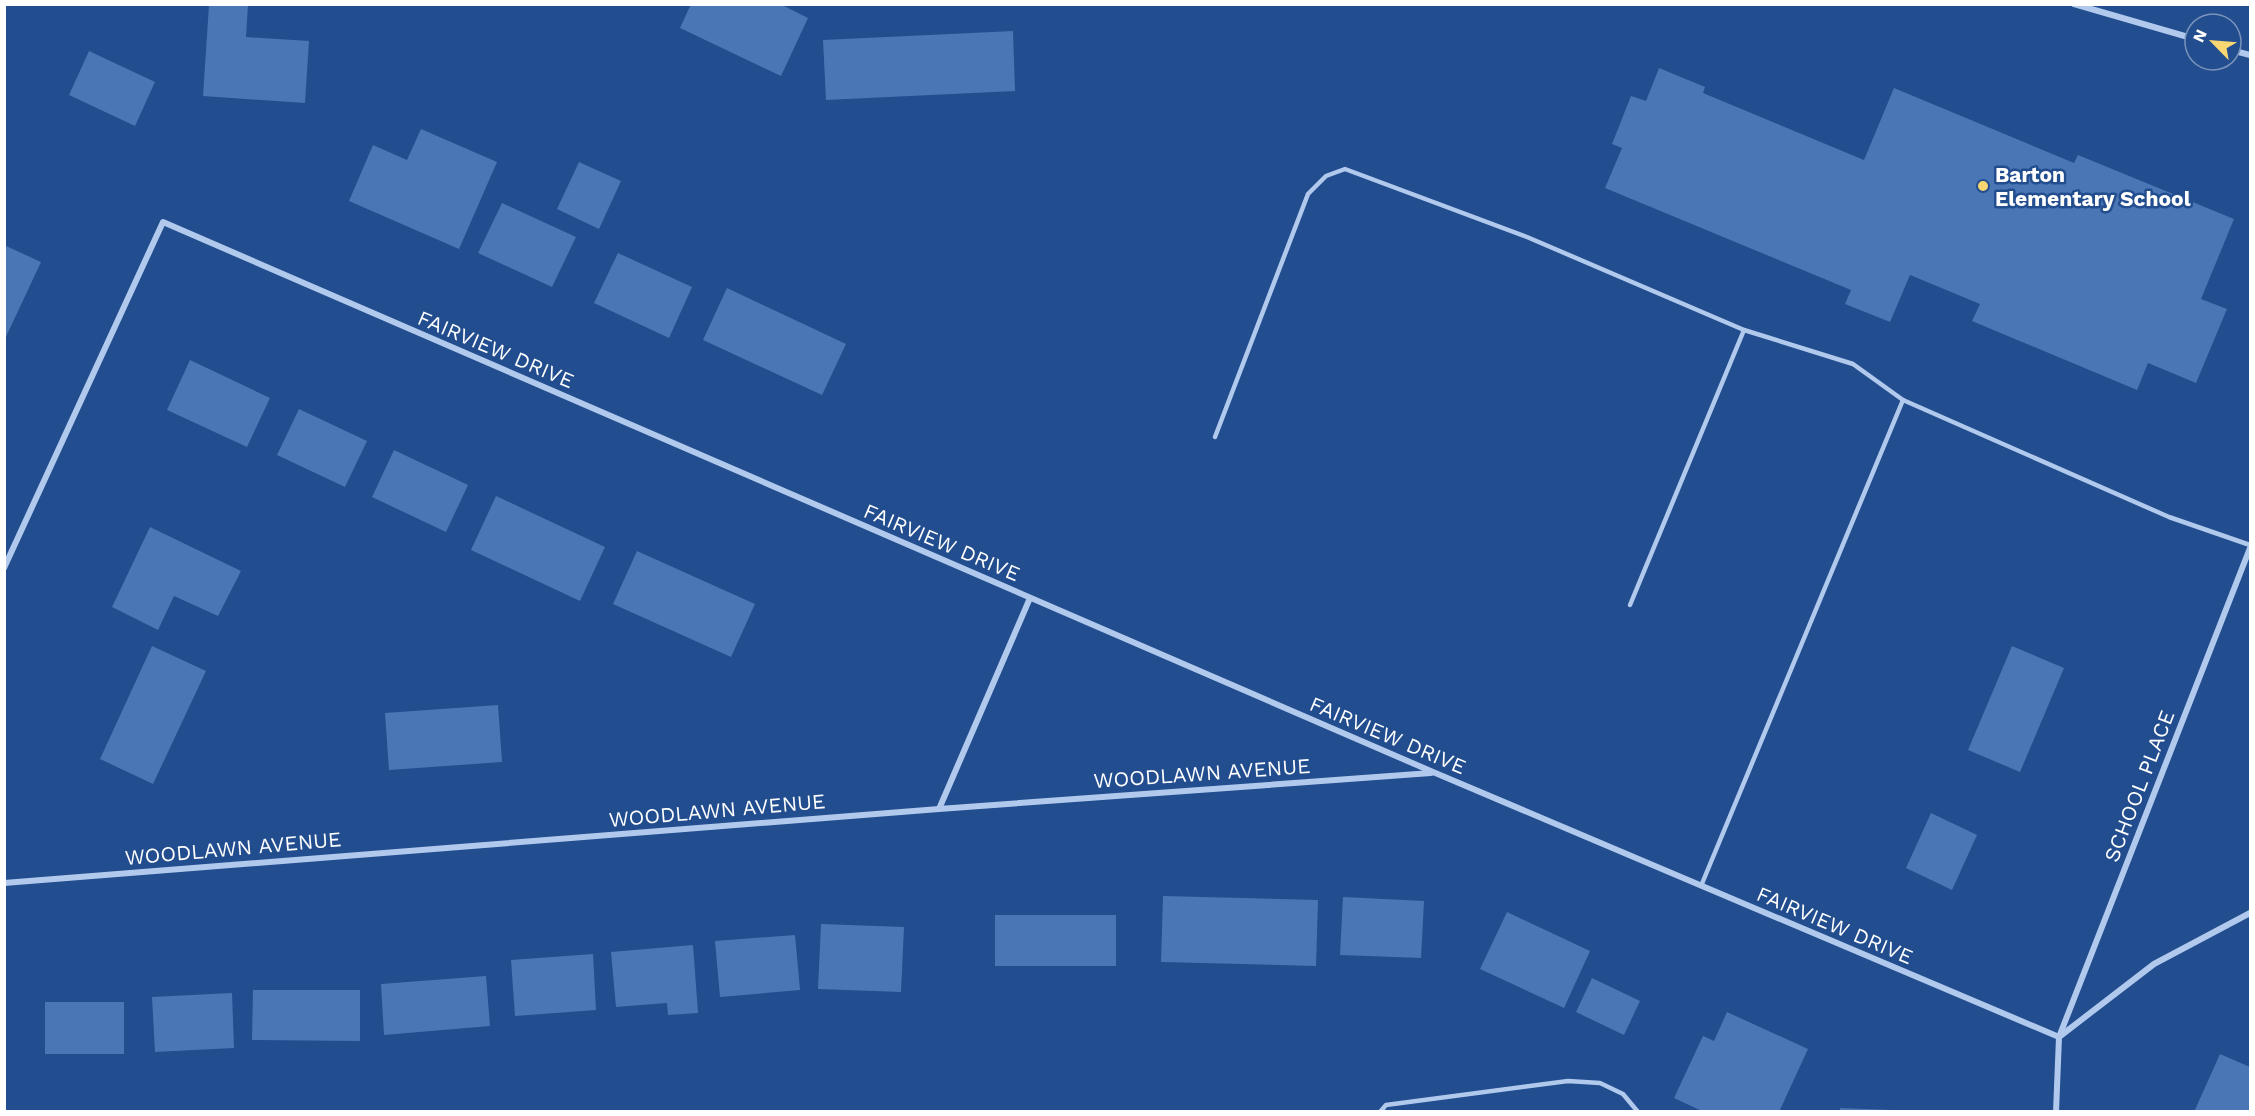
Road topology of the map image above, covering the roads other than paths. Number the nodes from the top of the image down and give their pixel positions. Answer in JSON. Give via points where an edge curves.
{"nodes":[{"id":1,"x":2073,"y":4,"type":"edge"},
{"id":2,"x":2183,"y":36,"type":"edge"},
{"id":3,"x":1744,"y":330,"type":"junction"},
{"id":4,"x":1903,"y":400,"type":"junction"},
{"id":5,"x":1215,"y":437,"type":"dead end"},
{"id":6,"x":2250,"y":547,"type":"edge"},
{"id":7,"x":4,"y":567,"type":"edge"},
{"id":8,"x":1030,"y":598,"type":"junction"},
{"id":9,"x":1630,"y":605,"type":"dead end"},
{"id":10,"x":1433,"y":772,"type":"junction"},
{"id":11,"x":939,"y":809,"type":"junction"},
{"id":12,"x":4,"y":883,"type":"edge"},
{"id":13,"x":1701,"y":886,"type":"junction"},
{"id":14,"x":2250,"y":913,"type":"edge"},
{"id":15,"x":2059,"y":1037,"type":"junction"},
{"id":16,"x":1380,"y":1112,"type":"edge"},
{"id":17,"x":1638,"y":1112,"type":"edge"},
{"id":18,"x":2056,"y":1112,"type":"edge"}],
"edges":[{"from":1,"to":2,"type":"street"},
{"from":3,"to":4,"type":"lane","via":[[1853,364]]},
{"from":3,"to":5,"type":"lane","via":[[1527,237],[1345,169],[1326,176],[1308,194]]},
{"from":3,"to":9,"type":"lane"},
{"from":4,"to":6,"type":"lane","via":[[2169,517]]},
{"from":4,"to":13,"type":"lane"},
{"from":6,"to":15,"type":"street","name":"SCHOOL PLACE"},
{"from":7,"to":8,"type":"street","name":"FAIRVIEW DRIVE","via":[[163,222]]},
{"from":8,"to":10,"type":"street","name":"FAIRVIEW DRIVE"},
{"from":8,"to":11,"type":"street"},
{"from":10,"to":11,"type":"street","name":"WOODLAWN AVENUE"},
{"from":10,"to":13,"type":"street","name":"FAIRVIEW DRIVE"},
{"from":11,"to":12,"type":"street","name":"WOODLAWN AVENUE"},
{"from":13,"to":15,"type":"street","name":"FAIRVIEW DRIVE"},
{"from":14,"to":15,"type":"street","via":[[2154,964]]},
{"from":15,"to":18,"type":"street","name":"SCHOOL PLACE"},
{"from":16,"to":17,"type":"lane","via":[[1386,1105],[1568,1081],[1600,1083],[1623,1094]]}]}
